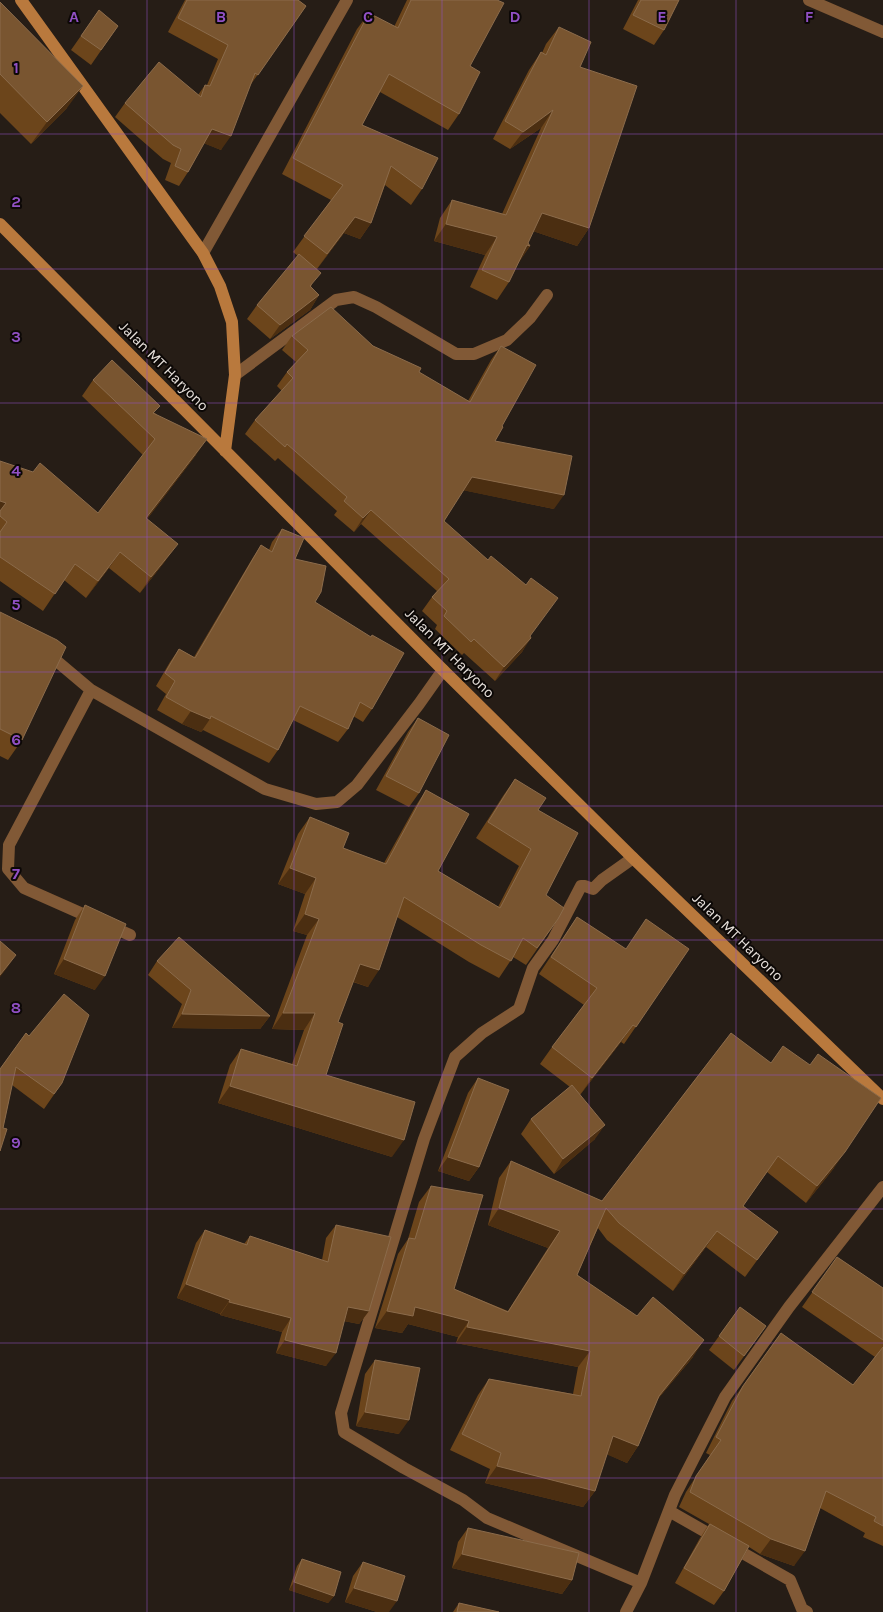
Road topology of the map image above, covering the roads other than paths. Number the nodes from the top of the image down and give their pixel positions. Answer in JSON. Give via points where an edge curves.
{"nodes":[{"id":1,"x":20,"y":0,"type":"edge"},
{"id":2,"x":347,"y":0,"type":"edge"},
{"id":3,"x":809,"y":0,"type":"edge"},
{"id":4,"x":883,"y":32,"type":"edge"},
{"id":5,"x":0,"y":224,"type":"edge"},
{"id":6,"x":202,"y":253,"type":"junction"},
{"id":7,"x":547,"y":295,"type":"dead end"},
{"id":8,"x":235,"y":374,"type":"junction"},
{"id":9,"x":226,"y":452,"type":"junction"},
{"id":10,"x":40,"y":647,"type":"edge"},
{"id":11,"x":443,"y":670,"type":"junction"},
{"id":12,"x":91,"y":690,"type":"junction"},
{"id":13,"x":632,"y":858,"type":"junction"},
{"id":14,"x":130,"y":935,"type":"dead end"},
{"id":15,"x":883,"y":1099,"type":"edge"},
{"id":16,"x":883,"y":1187,"type":"edge"},
{"id":17,"x":669,"y":1511,"type":"junction"},
{"id":18,"x":641,"y":1583,"type":"junction"},
{"id":19,"x":626,"y":1612,"type":"edge"},
{"id":20,"x":807,"y":1612,"type":"edge"}],
"edges":[{"from":1,"to":6,"type":"main road"},
{"from":2,"to":6,"type":"street"},
{"from":3,"to":4,"type":"street"},
{"from":5,"to":9,"type":"main road","name":"Jalan MT Haryono"},
{"from":6,"to":8,"type":"main road","via":[[220,286],[232,322]]},
{"from":7,"to":8,"type":"street","via":[[530,318],[507,340],[474,354],[456,354],[354,297],[336,300]]},
{"from":8,"to":9,"type":"main road"},
{"from":9,"to":11,"type":"main road","name":"Jalan MT Haryono"},
{"from":10,"to":12,"type":"street"},
{"from":11,"to":12,"type":"street","via":[[357,785],[337,802],[316,804],[265,789]]},
{"from":11,"to":13,"type":"main road","name":"Jalan MT Haryono"},
{"from":12,"to":14,"type":"street","via":[[9,845],[8,869],[24,888]]},
{"from":13,"to":15,"type":"main road","name":"Jalan MT Haryono"},
{"from":13,"to":18,"type":"street","via":[[593,889],[581,886],[553,940],[533,968],[519,1008],[482,1033],[455,1058],[424,1139],[342,1413],[344,1432],[463,1500],[487,1518]]},
{"from":16,"to":17,"type":"street","via":[[788,1308],[725,1397]]},
{"from":17,"to":18,"type":"street"},
{"from":17,"to":20,"type":"street","via":[[790,1580],[802,1609]]},
{"from":18,"to":19,"type":"street"}]}
